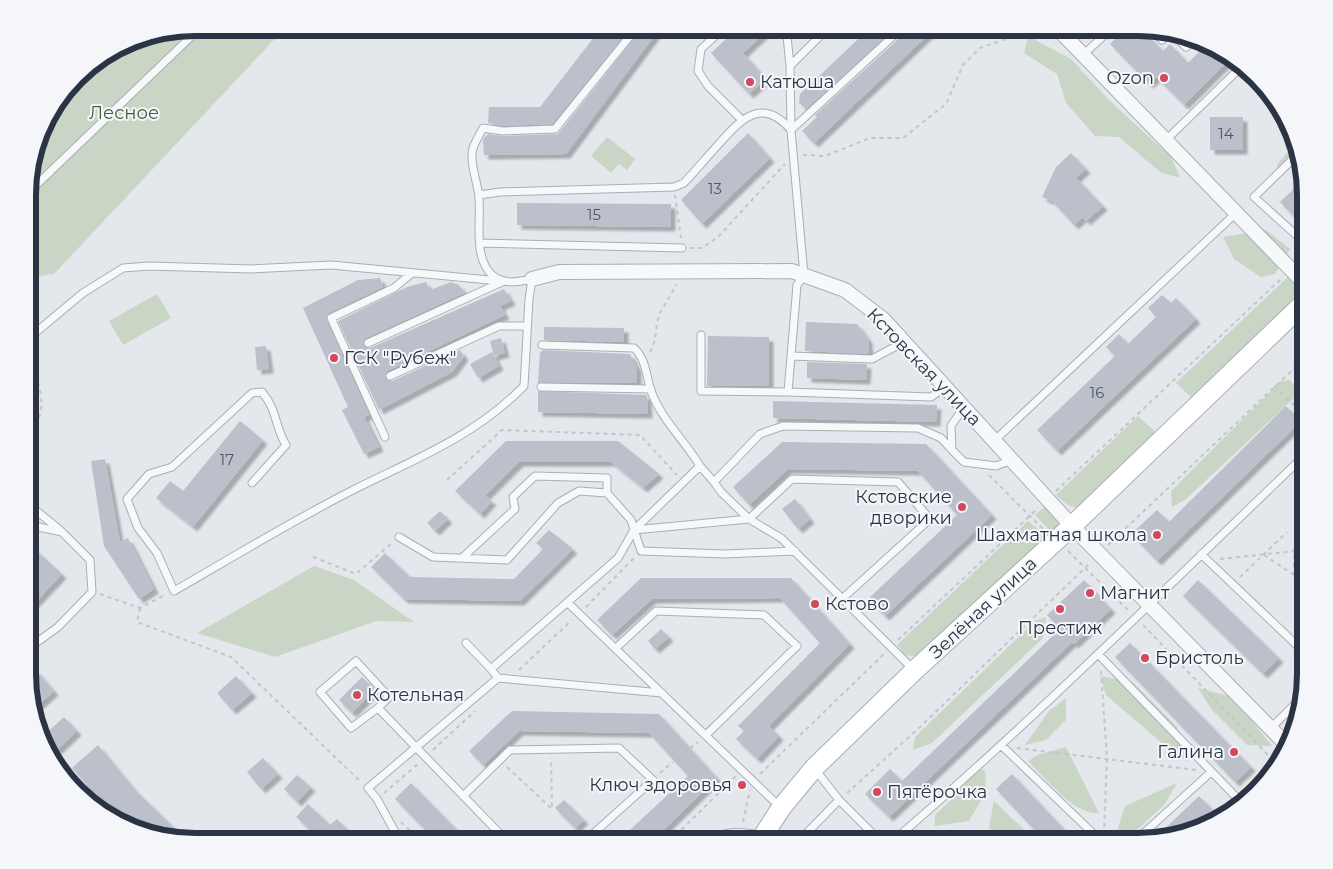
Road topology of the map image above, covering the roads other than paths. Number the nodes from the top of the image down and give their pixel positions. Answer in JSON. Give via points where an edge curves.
{"nodes":[{"id":1,"x":191,"y":36,"type":"edge"},
{"id":2,"x":630,"y":36,"type":"dead end"},
{"id":3,"x":715,"y":36,"type":"edge"},
{"id":4,"x":787,"y":36,"type":"edge"},
{"id":5,"x":820,"y":36,"type":"edge"},
{"id":6,"x":893,"y":36,"type":"edge"},
{"id":7,"x":1065,"y":36,"type":"edge"},
{"id":8,"x":1103,"y":36,"type":"edge"},
{"id":9,"x":1083,"y":55,"type":"junction"},
{"id":10,"x":790,"y":66,"type":"junction"},
{"id":11,"x":1236,"y":71,"type":"edge"},
{"id":12,"x":741,"y":119,"type":"junction"},
{"id":13,"x":792,"y":130,"type":"junction"},
{"id":14,"x":1166,"y":140,"type":"junction"},
{"id":15,"x":1292,"y":160,"type":"edge"},
{"id":16,"x":37,"y":184,"type":"edge"},
{"id":17,"x":479,"y":195,"type":"junction"},
{"id":18,"x":1236,"y":213,"type":"junction"},
{"id":19,"x":1296,"y":235,"type":"edge"},
{"id":20,"x":480,"y":243,"type":"junction"},
{"id":21,"x":682,"y":248,"type":"road end"},
{"id":22,"x":412,"y":273,"type":"junction"},
{"id":23,"x":804,"y":275,"type":"junction"},
{"id":24,"x":1296,"y":275,"type":"edge"},
{"id":25,"x":532,"y":279,"type":"junction"},
{"id":26,"x":503,"y":281,"type":"junction"},
{"id":27,"x":1296,"y":311,"type":"edge"},
{"id":28,"x":527,"y":326,"type":"junction"},
{"id":29,"x":36,"y":332,"type":"edge"},
{"id":30,"x":701,"y":335,"type":"dead end"},
{"id":31,"x":904,"y":342,"type":"junction"},
{"id":32,"x":368,"y":343,"type":"dead end"},
{"id":33,"x":542,"y":345,"type":"dead end"},
{"id":34,"x":791,"y":356,"type":"junction"},
{"id":35,"x":390,"y":376,"type":"dead end"},
{"id":36,"x":541,"y":387,"type":"dead end"},
{"id":37,"x":945,"y":387,"type":"junction"},
{"id":38,"x":650,"y":389,"type":"junction"},
{"id":39,"x":788,"y":392,"type":"junction"},
{"id":40,"x":964,"y":408,"type":"junction"},
{"id":41,"x":385,"y":437,"type":"dead end"},
{"id":42,"x":994,"y":441,"type":"junction"},
{"id":43,"x":952,"y":450,"type":"junction"},
{"id":44,"x":1012,"y":460,"type":"junction"},
{"id":45,"x":1296,"y":463,"type":"edge"},
{"id":46,"x":700,"y":466,"type":"junction"},
{"id":47,"x":714,"y":482,"type":"junction"},
{"id":48,"x":252,"y":483,"type":"dead end"},
{"id":49,"x":606,"y":493,"type":"junction"},
{"id":50,"x":36,"y":510,"type":"edge"},
{"id":51,"x":749,"y":519,"type":"junction"},
{"id":52,"x":36,"y":526,"type":"edge"},
{"id":53,"x":1072,"y":526,"type":"junction"},
{"id":54,"x":634,"y":530,"type":"junction"},
{"id":55,"x":62,"y":532,"type":"junction"},
{"id":56,"x":399,"y":537,"type":"road end"},
{"id":57,"x":795,"y":551,"type":"junction"},
{"id":58,"x":1201,"y":554,"type":"junction"},
{"id":59,"x":462,"y":558,"type":"junction"},
{"id":60,"x":843,"y":598,"type":"junction"},
{"id":61,"x":568,"y":603,"type":"junction"},
{"id":62,"x":1149,"y":604,"type":"junction"},
{"id":63,"x":36,"y":643,"type":"edge"},
{"id":64,"x":466,"y":643,"type":"dead end"},
{"id":65,"x":1296,"y":644,"type":"edge"},
{"id":66,"x":616,"y":648,"type":"junction"},
{"id":67,"x":1099,"y":655,"type":"junction"},
{"id":68,"x":491,"y":669,"type":"junction"},
{"id":69,"x":915,"y":670,"type":"junction"},
{"id":70,"x":498,"y":678,"type":"junction"},
{"id":71,"x":663,"y":693,"type":"junction"},
{"id":72,"x":1294,"y":705,"type":"edge"},
{"id":73,"x":378,"y":708,"type":"junction"},
{"id":74,"x":1271,"y":728,"type":"junction"},
{"id":75,"x":706,"y":735,"type":"junction"},
{"id":76,"x":1282,"y":740,"type":"edge"},
{"id":77,"x":1002,"y":746,"type":"junction"},
{"id":78,"x":416,"y":749,"type":"junction"},
{"id":79,"x":814,"y":768,"type":"junction"},
{"id":80,"x":1211,"y":772,"type":"junction"},
{"id":81,"x":462,"y":796,"type":"junction"},
{"id":82,"x":1237,"y":798,"type":"edge"},
{"id":83,"x":839,"y":800,"type":"junction"},
{"id":84,"x":781,"y":808,"type":"junction"},
{"id":85,"x":766,"y":832,"type":"edge"},
{"id":86,"x":808,"y":832,"type":"edge"},
{"id":87,"x":871,"y":832,"type":"edge"},
{"id":88,"x":903,"y":832,"type":"edge"},
{"id":89,"x":1092,"y":832,"type":"edge"},
{"id":90,"x":1145,"y":832,"type":"edge"},
{"id":91,"x":396,"y":833,"type":"edge"},
{"id":92,"x":499,"y":833,"type":"edge"},
{"id":93,"x":594,"y":833,"type":"edge"}],
"edges":[{"from":1,"to":16,"type":"lane"},
{"from":2,"to":17,"type":"lane","via":[[555,129],[503,131],[483,128],[473,150]]},
{"from":3,"to":12,"type":"lane","via":[[701,49],[698,71],[708,86]]},
{"from":4,"to":10,"type":"lane"},
{"from":5,"to":10,"type":"lane"},
{"from":6,"to":13,"type":"lane"},
{"from":7,"to":9,"type":"street"},
{"from":8,"to":9,"type":"lane"},
{"from":9,"to":14,"type":"street"},
{"from":10,"to":13,"type":"lane"},
{"from":11,"to":14,"type":"lane"},
{"from":12,"to":13,"type":"lane","via":[[759,113],[774,115]]},
{"from":12,"to":17,"type":"lane","via":[[684,183],[674,187]]},
{"from":13,"to":23,"type":"lane"},
{"from":14,"to":18,"type":"street"},
{"from":15,"to":19,"type":"lane","via":[[1254,197]]},
{"from":17,"to":20,"type":"lane"},
{"from":18,"to":24,"type":"street"},
{"from":18,"to":42,"type":"lane"},
{"from":20,"to":21,"type":"lane"},
{"from":20,"to":26,"type":"lane","via":[[485,265]]},
{"from":22,"to":26,"type":"lane"},
{"from":22,"to":29,"type":"lane","via":[[331,265],[251,270],[123,268],[83,293]]},
{"from":22,"to":41,"type":"lane","via":[[394,288],[331,318]]},
{"from":23,"to":25,"type":"street","name":"Кстовская улица","via":[[792,271],[559,272]]},
{"from":23,"to":31,"type":"street","name":"Кстовская улица","via":[[845,290],[883,319]]},
{"from":23,"to":34,"type":"lane","via":[[797,284]]},
{"from":25,"to":26,"type":"lane"},
{"from":25,"to":28,"type":"lane"},
{"from":26,"to":32,"type":"lane"},
{"from":27,"to":53,"type":"main road","name":"Зелёная улица"},
{"from":28,"to":35,"type":"lane","via":[[499,326]]},
{"from":28,"to":48,"type":"lane","via":[[524,386],[506,405],[442,448],[352,490],[174,591],[156,553],[138,528],[127,499],[149,474],[172,467],[252,393],[262,392],[273,405],[279,434],[286,445]]},
{"from":30,"to":39,"type":"lane","via":[[701,391]]},
{"from":31,"to":34,"type":"lane","via":[[872,359]]},
{"from":31,"to":37,"type":"street","name":"Кстовская улица"},
{"from":33,"to":38,"type":"lane","via":[[634,348],[642,355]]},
{"from":34,"to":39,"type":"lane"},
{"from":36,"to":38,"type":"lane"},
{"from":37,"to":39,"type":"lane","via":[[931,397]]},
{"from":37,"to":40,"type":"street","name":"Кстовская улица"},
{"from":38,"to":46,"type":"lane","via":[[658,408]]},
{"from":40,"to":42,"type":"street","name":"Кстовская улица"},
{"from":40,"to":43,"type":"lane","via":[[951,426]]},
{"from":42,"to":44,"type":"street","name":"Кстовская улица"},
{"from":43,"to":44,"type":"lane","via":[[964,462],[996,466]]},
{"from":43,"to":47,"type":"lane","via":[[941,438],[918,428],[783,426],[760,434]]},
{"from":44,"to":53,"type":"street","name":"Кстовская улица"},
{"from":45,"to":58,"type":"lane"},
{"from":46,"to":47,"type":"lane"},
{"from":46,"to":54,"type":"lane"},
{"from":47,"to":51,"type":"lane"},
{"from":49,"to":54,"type":"lane","via":[[631,520]]},
{"from":49,"to":59,"type":"lane","via":[[579,491],[558,503],[507,560]]},
{"from":49,"to":59,"type":"lane","via":[[606,478],[535,476],[513,497],[515,508]]},
{"from":50,"to":55,"type":"lane"},
{"from":51,"to":54,"type":"lane"},
{"from":51,"to":57,"type":"lane","via":[[781,538]]},
{"from":51,"to":60,"type":"lane","via":[[792,479],[898,482],[930,519]]},
{"from":52,"to":55,"type":"lane"},
{"from":53,"to":62,"type":"street","name":"Кстовская улица"},
{"from":53,"to":69,"type":"main road","name":"Зелёная улица"},
{"from":54,"to":57,"type":"lane","via":[[641,551],[725,554]]},
{"from":54,"to":61,"type":"lane","via":[[618,558]]},
{"from":55,"to":63,"type":"lane","via":[[90,560],[92,592],[58,627]]},
{"from":56,"to":59,"type":"lane","via":[[433,557]]},
{"from":57,"to":60,"type":"lane"},
{"from":58,"to":62,"type":"lane"},
{"from":58,"to":65,"type":"lane"},
{"from":60,"to":69,"type":"lane"},
{"from":61,"to":66,"type":"lane"},
{"from":61,"to":68,"type":"lane"},
{"from":62,"to":67,"type":"lane"},
{"from":62,"to":74,"type":"street","name":"Кстовская улица"},
{"from":64,"to":68,"type":"lane"},
{"from":66,"to":71,"type":"lane"},
{"from":66,"to":75,"type":"lane","via":[[656,611],[764,615],[797,646]]},
{"from":67,"to":77,"type":"lane"},
{"from":67,"to":80,"type":"lane"},
{"from":68,"to":70,"type":"lane"},
{"from":69,"to":79,"type":"main road","name":"Зелёная улица"},
{"from":70,"to":71,"type":"lane"},
{"from":70,"to":78,"type":"lane"},
{"from":71,"to":75,"type":"lane"},
{"from":72,"to":74,"type":"lane"},
{"from":73,"to":73,"type":"lane","via":[[388,697],[356,662],[320,692],[351,728]]},
{"from":73,"to":78,"type":"lane"},
{"from":74,"to":76,"type":"street","name":"Кстовская улица"},
{"from":75,"to":84,"type":"lane"},
{"from":77,"to":88,"type":"lane"},
{"from":77,"to":89,"type":"lane"},
{"from":78,"to":81,"type":"lane"},
{"from":78,"to":91,"type":"lane","via":[[368,788]]},
{"from":79,"to":83,"type":"lane"},
{"from":79,"to":84,"type":"main road","name":"Зелёная улица"},
{"from":80,"to":82,"type":"lane"},
{"from":80,"to":90,"type":"lane"},
{"from":81,"to":92,"type":"lane"},
{"from":81,"to":93,"type":"lane","via":[[510,750],[619,748],[653,780]]},
{"from":83,"to":86,"type":"lane"},
{"from":83,"to":87,"type":"lane"},
{"from":84,"to":85,"type":"main road","name":"Зелёная улица"}]}
